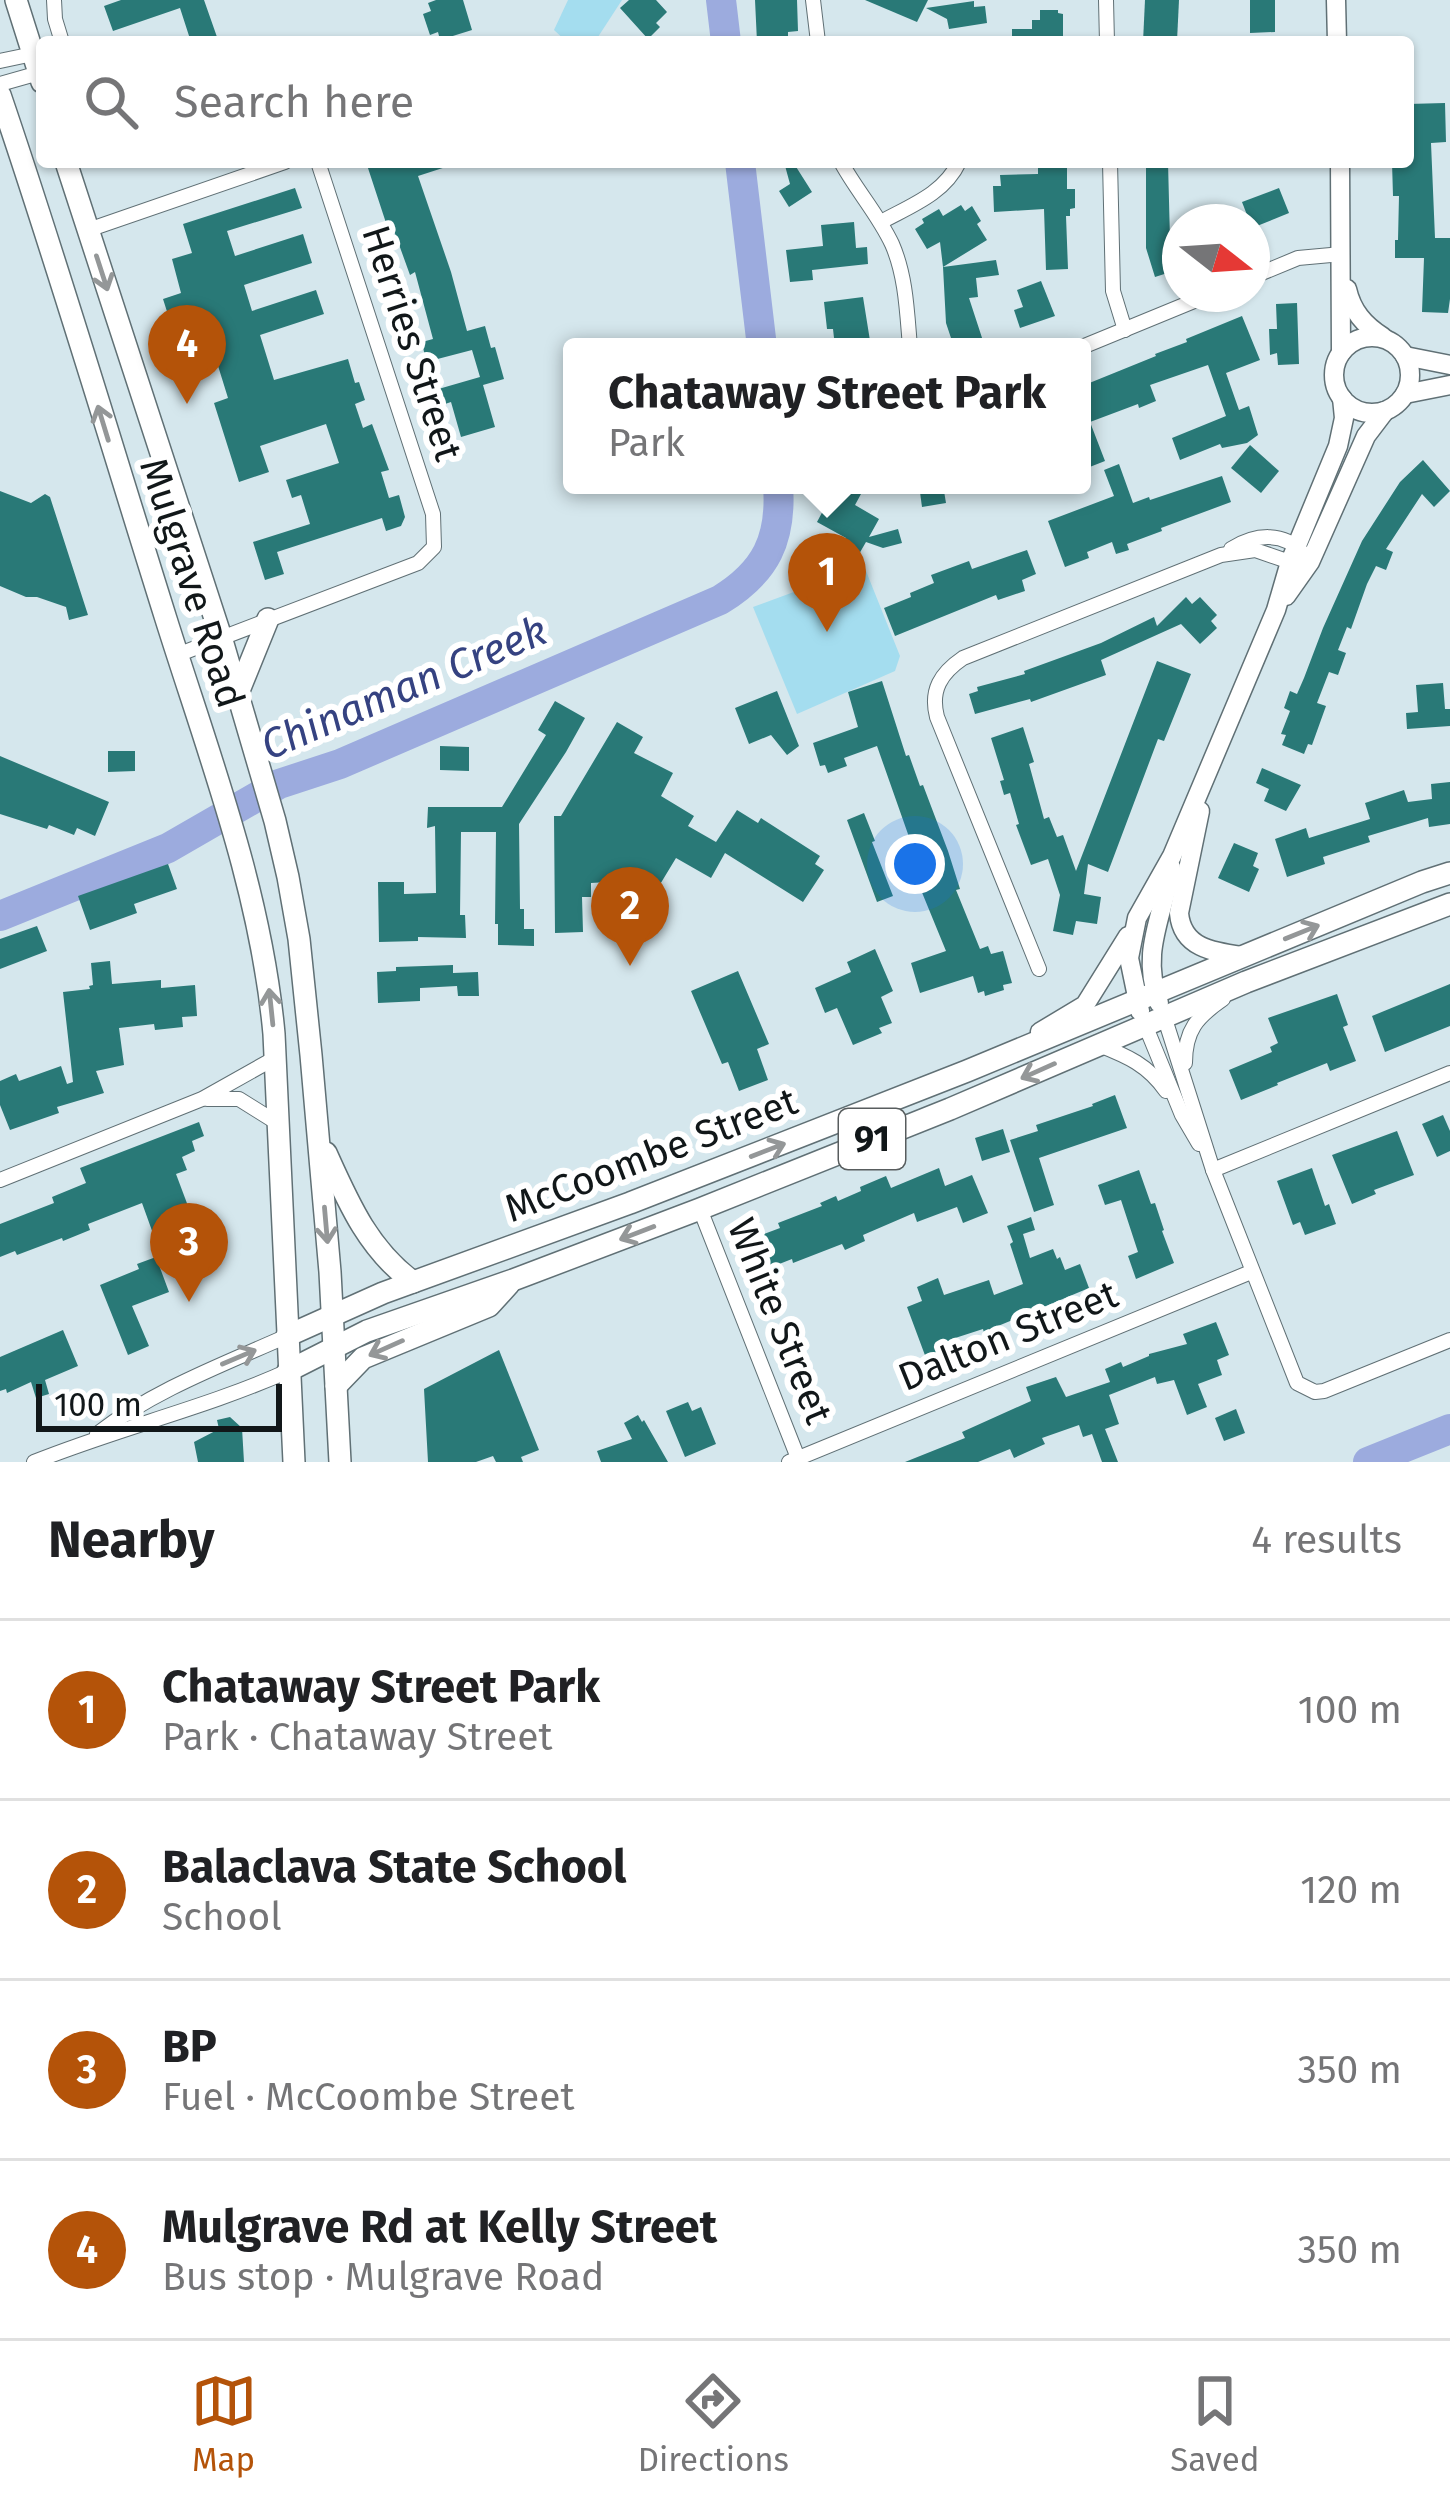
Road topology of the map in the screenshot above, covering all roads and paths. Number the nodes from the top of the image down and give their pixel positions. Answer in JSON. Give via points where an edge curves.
{"nodes":[{"id":1,"x":16,"y":0,"type":"edge"},
{"id":2,"x":54,"y":0,"type":"edge"},
{"id":3,"x":813,"y":0,"type":"edge"},
{"id":4,"x":1106,"y":0,"type":"edge"},
{"id":5,"x":1336,"y":0,"type":"edge"},
{"id":6,"x":60,"y":36,"type":"edge"},
{"id":7,"x":817,"y":36,"type":"edge"},
{"id":8,"x":1107,"y":36,"type":"edge"},
{"id":9,"x":1337,"y":36,"type":"edge"},
{"id":10,"x":0,"y":61,"type":"edge"},
{"id":11,"x":36,"y":64,"type":"edge"},
{"id":12,"x":36,"y":70,"type":"edge"},
{"id":13,"x":36,"y":71,"type":"edge"},
{"id":14,"x":0,"y":84,"type":"edge"},
{"id":15,"x":0,"y":95,"type":"edge"},
{"id":16,"x":8,"y":138,"type":"edge"},
{"id":17,"x":69,"y":168,"type":"edge"},
{"id":18,"x":268,"y":168,"type":"edge"},
{"id":19,"x":320,"y":168,"type":"edge"},
{"id":20,"x":845,"y":168,"type":"edge"},
{"id":21,"x":955,"y":168,"type":"edge"},
{"id":22,"x":1110,"y":168,"type":"edge"},
{"id":23,"x":1340,"y":168,"type":"edge"},
{"id":24,"x":881,"y":222,"type":"junction"},
{"id":25,"x":88,"y":230,"type":"junction"},
{"id":26,"x":1342,"y":254,"type":"junction"},
{"id":27,"x":1270,"y":270,"type":"edge"},
{"id":28,"x":1168,"y":312,"type":"edge"},
{"id":29,"x":1125,"y":330,"type":"junction"},
{"id":30,"x":909,"y":338,"type":"edge"},
{"id":31,"x":1386,"y":339,"type":"junction"},
{"id":32,"x":1091,"y":343,"type":"edge"},
{"id":33,"x":1341,"y":353,"type":"junction"},
{"id":34,"x":1405,"y":356,"type":"junction"},
{"id":35,"x":1450,"y":365,"type":"edge"},
{"id":36,"x":1450,"y":386,"type":"edge"},
{"id":37,"x":1405,"y":394,"type":"junction"},
{"id":38,"x":1342,"y":398,"type":"junction"},
{"id":39,"x":1385,"y":411,"type":"junction"},
{"id":40,"x":1299,"y":557,"type":"junction"},
{"id":41,"x":268,"y":619,"type":"junction"},
{"id":42,"x":221,"y":638,"type":"junction"},
{"id":43,"x":177,"y":655,"type":"junction"},
{"id":44,"x":238,"y":693,"type":"junction"},
{"id":45,"x":1208,"y":771,"type":"junction"},
{"id":46,"x":1172,"y":856,"type":"junction"},
{"id":47,"x":1450,"y":872,"type":"edge"},
{"id":48,"x":1450,"y":904,"type":"edge"},
{"id":49,"x":1137,"y":919,"type":"junction"},
{"id":50,"x":1242,"y":956,"type":"junction"},
{"id":51,"x":1039,"y":969,"type":"dead end"},
{"id":52,"x":1246,"y":982,"type":"junction"},
{"id":53,"x":1146,"y":998,"type":"junction"},
{"id":54,"x":1155,"y":1023,"type":"junction"},
{"id":55,"x":1099,"y":1045,"type":"junction"},
{"id":56,"x":275,"y":1058,"type":"junction"},
{"id":57,"x":967,"y":1071,"type":"junction"},
{"id":58,"x":1450,"y":1073,"type":"edge"},
{"id":59,"x":1185,"y":1079,"type":"junction"},
{"id":60,"x":202,"y":1099,"type":"junction"},
{"id":61,"x":1182,"y":1115,"type":"junction"},
{"id":62,"x":279,"y":1124,"type":"junction"},
{"id":63,"x":319,"y":1136,"type":"junction"},
{"id":64,"x":1213,"y":1170,"type":"junction"},
{"id":65,"x":0,"y":1180,"type":"edge"},
{"id":66,"x":700,"y":1209,"type":"junction"},
{"id":67,"x":1251,"y":1272,"type":"junction"},
{"id":68,"x":513,"y":1280,"type":"junction"},
{"id":69,"x":413,"y":1282,"type":"junction"},
{"id":70,"x":332,"y":1315,"type":"junction"},
{"id":71,"x":287,"y":1336,"type":"junction"},
{"id":72,"x":1450,"y":1340,"type":"edge"},
{"id":73,"x":334,"y":1348,"type":"junction"},
{"id":74,"x":289,"y":1371,"type":"junction"},
{"id":75,"x":336,"y":1386,"type":"junction"},
{"id":76,"x":88,"y":1441,"type":"junction"},
{"id":77,"x":794,"y":1460,"type":"edge"},
{"id":78,"x":34,"y":1462,"type":"edge"},
{"id":79,"x":293,"y":1462,"type":"edge"},
{"id":80,"x":340,"y":1462,"type":"edge"}],
"edges":[{"from":1,"to":11,"type":"main road"},
{"from":2,"to":6,"type":"street"},
{"from":3,"to":7,"type":"street"},
{"from":4,"to":8,"type":"street"},
{"from":5,"to":9,"type":"street"},
{"from":10,"to":12,"type":"street"},
{"from":13,"to":14,"type":"street"},
{"from":15,"to":16,"type":"main road","name":"Mulgrave Road"},
{"from":43,"to":16,"type":"main road","name":"Mulgrave Road","one_way":true},
{"from":17,"to":25,"type":"main road","name":"Mulgrave Road"},
{"from":18,"to":25,"type":"street"},
{"from":19,"to":41,"type":"street","name":"Herries Street","via":[[433,514],[434,547],[418,563]]},
{"from":20,"to":24,"type":"street"},
{"from":21,"to":24,"type":"street","via":[[933,194]]},
{"from":22,"to":29,"type":"street","via":[[1113,292]]},
{"from":23,"to":26,"type":"street"},
{"from":24,"to":30,"type":"street","via":[[903,281]]},
{"from":25,"to":42,"type":"main road","name":"Mulgrave Road","one_way":true},
{"from":26,"to":27,"type":"street"},
{"from":26,"to":31,"type":"street","via":[[1354,309]]},
{"from":26,"to":33,"type":"street"},
{"from":28,"to":29,"type":"street"},
{"from":29,"to":32,"type":"street"},
{"from":31,"to":33,"type":"street","via":[[1360,338]]},
{"from":31,"to":34,"type":"street"},
{"from":33,"to":38,"type":"street","via":[[1334,376]]},
{"from":34,"to":35,"type":"street"},
{"from":34,"to":37,"type":"street"},
{"from":36,"to":37,"type":"street"},
{"from":37,"to":39,"type":"street"},
{"from":38,"to":39,"type":"street","via":[[1361,412]]},
{"from":38,"to":40,"type":"street","via":[[1340,438]]},
{"from":39,"to":40,"type":"street"},
{"from":40,"to":45,"type":"street"},
{"from":40,"to":51,"type":"street","via":[[1246,549],[1221,555],[963,658],[945,673],[934,692],[937,717]]},
{"from":41,"to":42,"type":"street"},
{"from":41,"to":44,"type":"main road"},
{"from":42,"to":43,"type":"street"},
{"from":42,"to":44,"type":"main road","name":"Mulgrave Road"},
{"from":56,"to":43,"type":"main road","name":"Mulgrave Road","one_way":true,"via":[[261,937]]},
{"from":44,"to":63,"type":"main road","name":"Mulgrave Road","via":[[299,939]]},
{"from":45,"to":46,"type":"street"},
{"from":45,"to":50,"type":"street","via":[[1180,924],[1207,951]]},
{"from":46,"to":49,"type":"street"},
{"from":46,"to":53,"type":"street"},
{"from":50,"to":47,"type":"main road","name":"McCoombe Street","number":"91","one_way":true},
{"from":48,"to":52,"type":"main road","name":"McCoombe Street","number":"91"},
{"from":49,"to":53,"type":"street","via":[[1129,958]]},
{"from":49,"to":57,"type":"street","via":[[1085,1005]]},
{"from":50,"to":53,"type":"main road","name":"McCoombe Street","number":"91"},
{"from":52,"to":54,"type":"main road","name":"McCoombe Street","number":"91"},
{"from":52,"to":59,"type":"street","via":[[1191,1026]]},
{"from":53,"to":54,"type":"street"},
{"from":53,"to":57,"type":"main road","name":"McCoombe Street","number":"91"},
{"from":54,"to":55,"type":"main road","name":"McCoombe Street","number":"91"},
{"from":54,"to":59,"type":"street"},
{"from":54,"to":61,"type":"street"},
{"from":55,"to":61,"type":"street","via":[[1148,1069]]},
{"from":55,"to":66,"type":"main road","name":"McCoombe Street","number":"91","one_way":true},
{"from":56,"to":60,"type":"street"},
{"from":56,"to":62,"type":"main road","name":"Mulgrave Road"},
{"from":69,"to":57,"type":"main road","name":"McCoombe Street","number":"91","one_way":true},
{"from":58,"to":64,"type":"street"},
{"from":59,"to":64,"type":"street"},
{"from":60,"to":62,"type":"street","via":[[239,1100]]},
{"from":60,"to":65,"type":"street"},
{"from":61,"to":64,"type":"street"},
{"from":62,"to":71,"type":"main road","name":"Mulgrave Road"},
{"from":63,"to":69,"type":"main road","via":[[364,1231]]},
{"from":63,"to":70,"type":"main road","name":"Mulgrave Road","one_way":true},
{"from":64,"to":67,"type":"street"},
{"from":66,"to":68,"type":"main road","name":"McCoombe Street","number":"91","one_way":true},
{"from":66,"to":77,"type":"street","name":"White Street"},
{"from":67,"to":72,"type":"street","via":[[1292,1376],[1306,1389],[1324,1391]]},
{"from":67,"to":77,"type":"street","name":"Dalton Street"},
{"from":68,"to":73,"type":"main road","name":"McCoombe Street","number":"91"},
{"from":68,"to":75,"type":"main road","one_way":true,"via":[[489,1306],[363,1358]]},
{"from":69,"to":70,"type":"main road","name":"McCoombe Street","number":"91"},
{"from":70,"to":71,"type":"main road","name":"McCoombe Street","number":"91"},
{"from":70,"to":73,"type":"main road","name":"Mulgrave Road"},
{"from":71,"to":74,"type":"main road","name":"Mulgrave Road"},
{"from":76,"to":71,"type":"street","name":"McCoombe Street","one_way":true,"via":[[192,1377]]},
{"from":73,"to":74,"type":"main road","name":"McCoombe Street","number":"91"},
{"from":73,"to":75,"type":"main road","name":"Mulgrave Road"},
{"from":74,"to":76,"type":"street","name":"McCoombe Street"},
{"from":74,"to":79,"type":"main road","name":"Mulgrave Road"},
{"from":75,"to":80,"type":"main road","name":"Mulgrave Road"},
{"from":76,"to":78,"type":"street","name":"McCoombe Street"}]}
